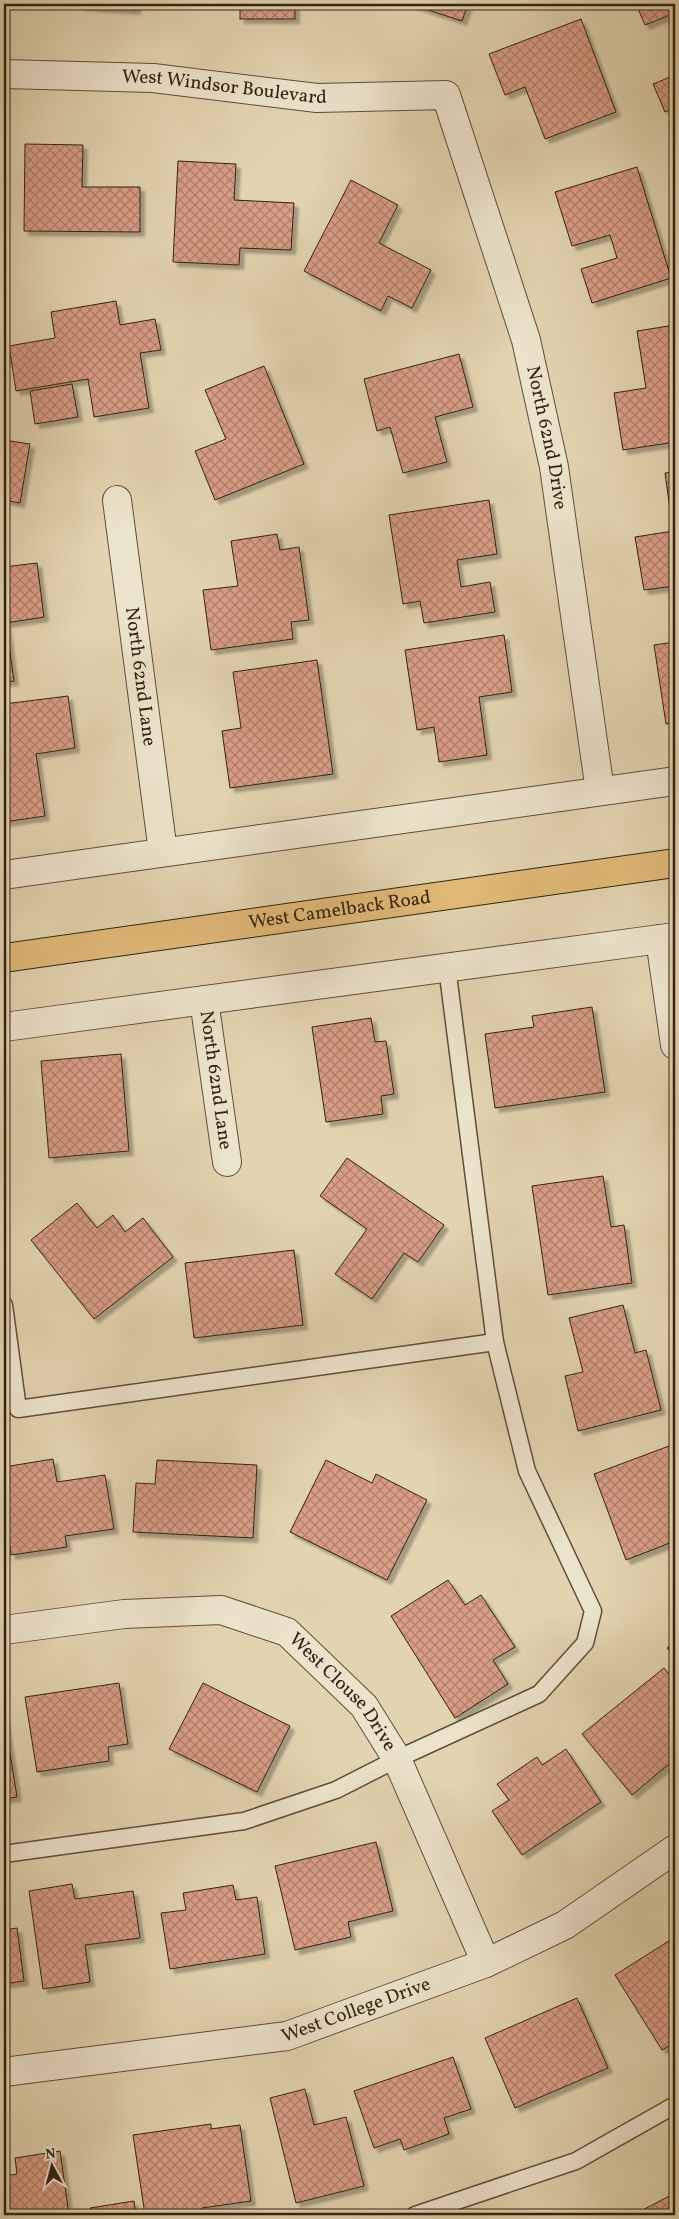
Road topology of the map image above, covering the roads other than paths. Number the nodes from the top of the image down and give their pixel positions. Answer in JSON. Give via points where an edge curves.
{"nodes":[{"id":1,"x":4,"y":74,"type":"edge"},
{"id":2,"x":446,"y":95,"type":"joint"},
{"id":3,"x":117,"y":500,"type":"dead end"},
{"id":4,"x":675,"y":781,"type":"edge"},
{"id":5,"x":600,"y":792,"type":"junction"},
{"id":6,"x":163,"y":852,"type":"junction"},
{"id":7,"x":675,"y":863,"type":"edge"},
{"id":8,"x":4,"y":875,"type":"edge"},
{"id":9,"x":668,"y":938,"type":"edge"},
{"id":10,"x":4,"y":958,"type":"edge"},
{"id":11,"x":447,"y":967,"type":"junction"},
{"id":12,"x":204,"y":1000,"type":"junction"},
{"id":13,"x":4,"y":1028,"type":"edge"},
{"id":14,"x":675,"y":1045,"type":"edge"},
{"id":15,"x":227,"y":1162,"type":"dead end"},
{"id":16,"x":4,"y":1305,"type":"edge"},
{"id":17,"x":495,"y":1342,"type":"junction"},
{"id":18,"x":4,"y":1630,"type":"edge"},
{"id":19,"x":397,"y":1759,"type":"junction"},
{"id":20,"x":675,"y":1849,"type":"edge"},
{"id":21,"x":4,"y":1854,"type":"edge"},
{"id":22,"x":486,"y":1963,"type":"junction"},
{"id":23,"x":4,"y":2072,"type":"edge"},
{"id":24,"x":675,"y":2105,"type":"edge"},
{"id":25,"x":415,"y":2215,"type":"edge"}],
"edges":[{"from":1,"to":2,"type":"street","name":"West Windsor Boulevard","via":[[153,78],[317,98]]},
{"from":2,"to":5,"type":"street","name":"North 62nd Drive","via":[[526,340],[549,447]]},
{"from":3,"to":6,"type":"street","name":"North 62nd Lane"},
{"from":4,"to":5,"type":"street"},
{"from":5,"to":6,"type":"street"},
{"from":6,"to":8,"type":"street"},
{"from":7,"to":10,"type":"main road","name":"West Camelback Road"},
{"from":9,"to":11,"type":"street"},
{"from":9,"to":14,"type":"street"},
{"from":11,"to":12,"type":"street"},
{"from":11,"to":17,"type":"lane"},
{"from":12,"to":13,"type":"street"},
{"from":12,"to":15,"type":"street","name":"North 62nd Lane"},
{"from":16,"to":17,"type":"lane","via":[[18,1409]]},
{"from":17,"to":19,"type":"lane","via":[[527,1471],[593,1611],[585,1644],[539,1694]]},
{"from":18,"to":19,"type":"street","name":"West Clouse Drive","via":[[124,1614],[221,1610],[287,1632],[364,1706]]},
{"from":19,"to":21,"type":"lane","via":[[336,1790],[244,1821]]},
{"from":19,"to":22,"type":"street","name":"West Clouse Drive"},
{"from":20,"to":22,"type":"street","name":"West College Drive","via":[[565,1925]]},
{"from":22,"to":23,"type":"street","name":"West College Drive","via":[[287,2036]]},
{"from":24,"to":25,"type":"lane","via":[[576,2161]]}]}
